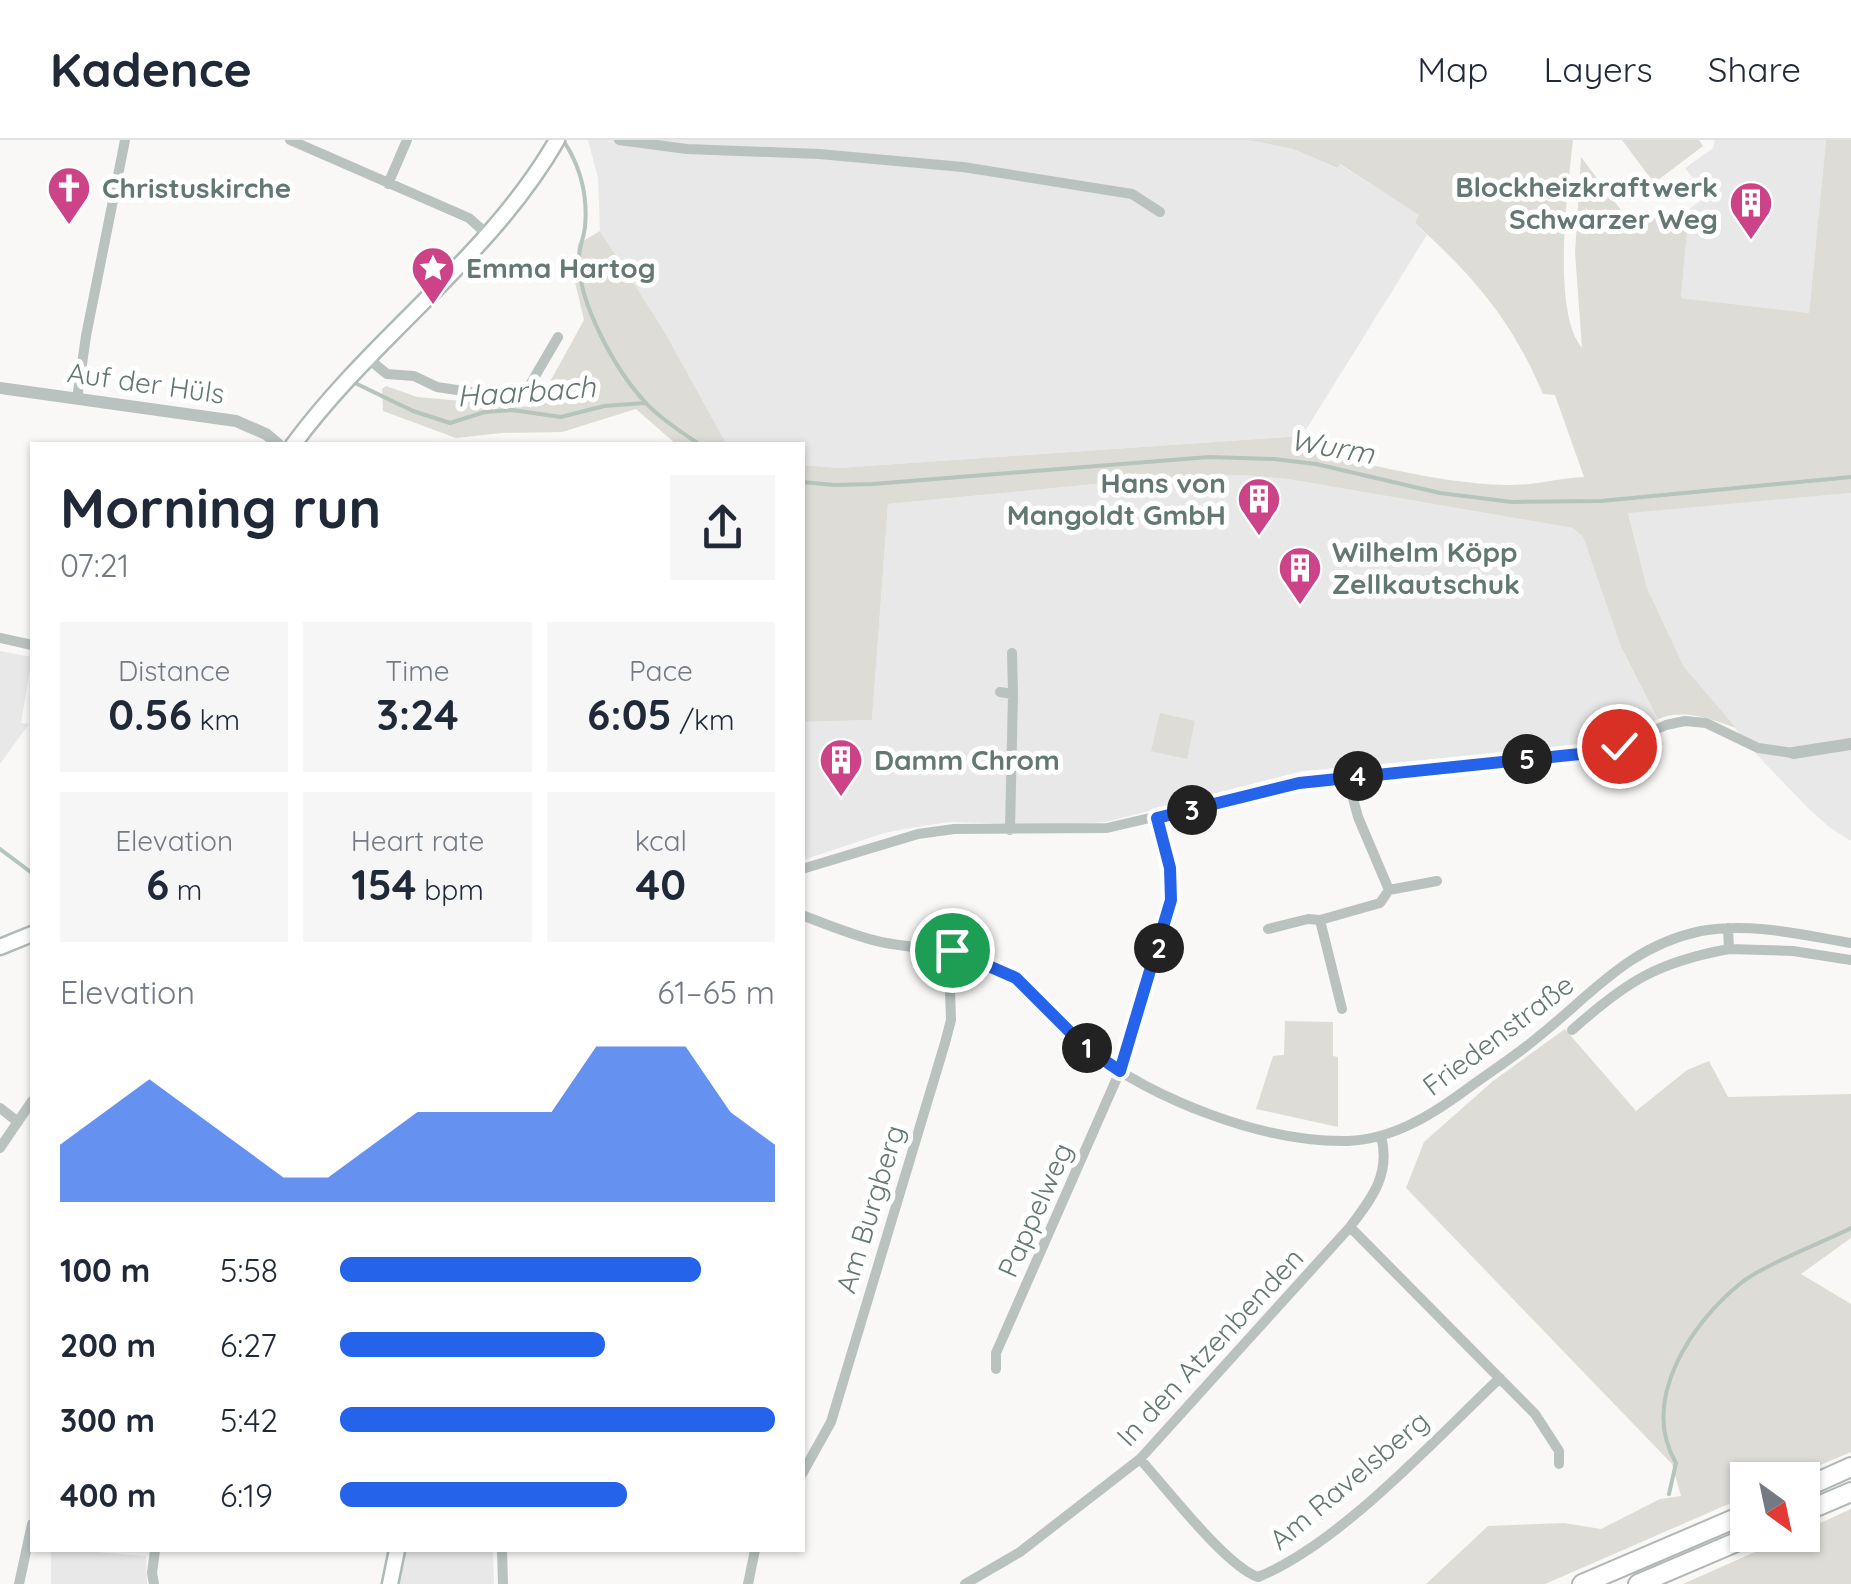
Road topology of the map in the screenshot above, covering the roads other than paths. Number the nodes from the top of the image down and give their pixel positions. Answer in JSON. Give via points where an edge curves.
{"nodes":[{"id":1,"x":125,"y":140,"type":"edge"},
{"id":2,"x":290,"y":140,"type":"edge"},
{"id":3,"x":407,"y":140,"type":"edge"},
{"id":4,"x":557,"y":140,"type":"edge"},
{"id":5,"x":618,"y":140,"type":"edge"},
{"id":6,"x":388,"y":184,"type":"junction"},
{"id":7,"x":1160,"y":212,"type":"dead end"},
{"id":8,"x":488,"y":234,"type":"junction"},
{"id":9,"x":558,"y":337,"type":"dead end"},
{"id":10,"x":366,"y":357,"type":"junction"},
{"id":11,"x":0,"y":388,"type":"edge"},
{"id":12,"x":77,"y":400,"type":"junction"},
{"id":13,"x":275,"y":442,"type":"edge"},
{"id":14,"x":296,"y":442,"type":"edge"},
{"id":15,"x":0,"y":638,"type":"edge"},
{"id":16,"x":30,"y":646,"type":"edge"},
{"id":17,"x":1012,"y":653,"type":"dead end"},
{"id":18,"x":1000,"y":692,"type":"dead end"},
{"id":19,"x":1013,"y":694,"type":"junction"},
{"id":20,"x":1851,"y":744,"type":"edge"},
{"id":21,"x":1792,"y":753,"type":"joint"},
{"id":22,"x":1348,"y":776,"type":"junction"},
{"id":23,"x":1157,"y":818,"type":"junction"},
{"id":24,"x":1010,"y":830,"type":"junction"},
{"id":25,"x":805,"y":868,"type":"edge"},
{"id":26,"x":1437,"y":881,"type":"dead end"},
{"id":27,"x":1389,"y":890,"type":"junction"},
{"id":28,"x":805,"y":916,"type":"edge"},
{"id":29,"x":1320,"y":920,"type":"junction"},
{"id":30,"x":1728,"y":928,"type":"junction"},
{"id":31,"x":1268,"y":929,"type":"dead end"},
{"id":32,"x":30,"y":935,"type":"edge"},
{"id":33,"x":1851,"y":944,"type":"edge"},
{"id":34,"x":0,"y":947,"type":"edge"},
{"id":35,"x":1729,"y":949,"type":"junction"},
{"id":36,"x":962,"y":952,"type":"junction"},
{"id":37,"x":1851,"y":960,"type":"edge"},
{"id":38,"x":1342,"y":1009,"type":"dead end"},
{"id":39,"x":1572,"y":1030,"type":"dead end"},
{"id":40,"x":1120,"y":1071,"type":"junction"},
{"id":41,"x":30,"y":1104,"type":"edge"},
{"id":42,"x":0,"y":1108,"type":"edge"},
{"id":43,"x":18,"y":1122,"type":"junction"},
{"id":44,"x":1380,"y":1136,"type":"junction"},
{"id":45,"x":0,"y":1148,"type":"edge"},
{"id":46,"x":1350,"y":1227,"type":"junction"},
{"id":47,"x":996,"y":1369,"type":"dead end"},
{"id":48,"x":1500,"y":1378,"type":"junction"},
{"id":49,"x":1140,"y":1459,"type":"junction"},
{"id":50,"x":1559,"y":1464,"type":"dead end"},
{"id":51,"x":1851,"y":1467,"type":"edge"},
{"id":52,"x":805,"y":1468,"type":"edge"},
{"id":53,"x":1820,"y":1480,"type":"edge"},
{"id":54,"x":1851,"y":1492,"type":"edge"},
{"id":55,"x":1820,"y":1506,"type":"edge"},
{"id":56,"x":1730,"y":1521,"type":"edge"},
{"id":57,"x":30,"y":1533,"type":"edge"},
{"id":58,"x":1730,"y":1545,"type":"edge"},
{"id":59,"x":155,"y":1552,"type":"edge"},
{"id":60,"x":397,"y":1552,"type":"edge"},
{"id":61,"x":502,"y":1552,"type":"edge"},
{"id":62,"x":755,"y":1552,"type":"edge"},
{"id":63,"x":1258,"y":1581,"type":"edge"},
{"id":64,"x":19,"y":1584,"type":"edge"},
{"id":65,"x":154,"y":1584,"type":"edge"},
{"id":66,"x":390,"y":1584,"type":"edge"},
{"id":67,"x":503,"y":1584,"type":"edge"},
{"id":68,"x":748,"y":1584,"type":"edge"},
{"id":69,"x":965,"y":1584,"type":"edge"},
{"id":70,"x":1582,"y":1584,"type":"edge"},
{"id":71,"x":1638,"y":1584,"type":"edge"}],
"edges":[{"from":1,"to":12,"type":"street"},
{"from":2,"to":6,"type":"street"},
{"from":3,"to":6,"type":"street"},
{"from":4,"to":8,"type":"main road"},
{"from":5,"to":7,"type":"street","via":[[962,167],[1132,194]]},
{"from":6,"to":8,"type":"street","via":[[469,218]]},
{"from":8,"to":10,"type":"main road"},
{"from":9,"to":10,"type":"street","via":[[516,399],[387,374]]},
{"from":10,"to":14,"type":"main road"},
{"from":11,"to":12,"type":"street","name":"Auf der Hüls"},
{"from":12,"to":13,"type":"street","name":"Auf der Hüls","via":[[236,421]]},
{"from":15,"to":16,"type":"street"},
{"from":17,"to":19,"type":"street"},
{"from":18,"to":19,"type":"street"},
{"from":19,"to":24,"type":"street"},
{"from":20,"to":21,"type":"street"},
{"from":21,"to":22,"type":"street","via":[[1685,721],[1580,754]]},
{"from":22,"to":23,"type":"street"},
{"from":22,"to":27,"type":"street"},
{"from":23,"to":24,"type":"street","via":[[1107,828]]},
{"from":23,"to":40,"type":"street","name":"Pappelweg","via":[[1171,900]]},
{"from":24,"to":25,"type":"street","via":[[918,834]]},
{"from":26,"to":27,"type":"street"},
{"from":27,"to":29,"type":"street","via":[[1380,903]]},
{"from":28,"to":36,"type":"street","name":"Friedenstraße","via":[[886,943]]},
{"from":29,"to":31,"type":"street"},
{"from":29,"to":38,"type":"street"},
{"from":30,"to":33,"type":"street","name":"Friedenstraße"},
{"from":30,"to":35,"type":"street"},
{"from":30,"to":44,"type":"street","name":"Friedenstraße","via":[[1637,954],[1444,1106]]},
{"from":32,"to":34,"type":"main road"},
{"from":35,"to":37,"type":"street","name":"Friedenstraße"},
{"from":35,"to":39,"type":"street","name":"Friedenstraße","via":[[1652,970]]},
{"from":36,"to":40,"type":"street","name":"Friedenstraße","via":[[1016,978],[1086,1048]]},
{"from":36,"to":52,"type":"street","name":"Am Burgberg","via":[[950,991],[951,1020],[830,1422]]},
{"from":40,"to":44,"type":"street","name":"Friedenstraße","via":[[1251,1128],[1349,1141]]},
{"from":40,"to":47,"type":"street","name":"Pappelweg","via":[[996,1353]]},
{"from":41,"to":43,"type":"street"},
{"from":42,"to":43,"type":"street"},
{"from":43,"to":45,"type":"street"},
{"from":44,"to":46,"type":"street","name":"In den Atzenbenden","via":[[1384,1172]]},
{"from":46,"to":48,"type":"street"},
{"from":46,"to":49,"type":"street","name":"In den Atzenbenden"},
{"from":48,"to":50,"type":"street","via":[[1550,1436]]},
{"from":48,"to":63,"type":"street","name":"Am Ravelsberg","via":[[1369,1501],[1291,1564]]},
{"from":49,"to":63,"type":"street","name":"Am Ravelsberg"},
{"from":49,"to":69,"type":"street","name":"In den Atzenbenden","via":[[1020,1552]]},
{"from":51,"to":53,"type":"highway"},
{"from":54,"to":55,"type":"highway"},
{"from":56,"to":70,"type":"highway"},
{"from":57,"to":64,"type":"street"},
{"from":58,"to":71,"type":"highway"},
{"from":59,"to":65,"type":"street"},
{"from":60,"to":66,"type":"main road"},
{"from":61,"to":67,"type":"street"},
{"from":62,"to":68,"type":"street"}]}
